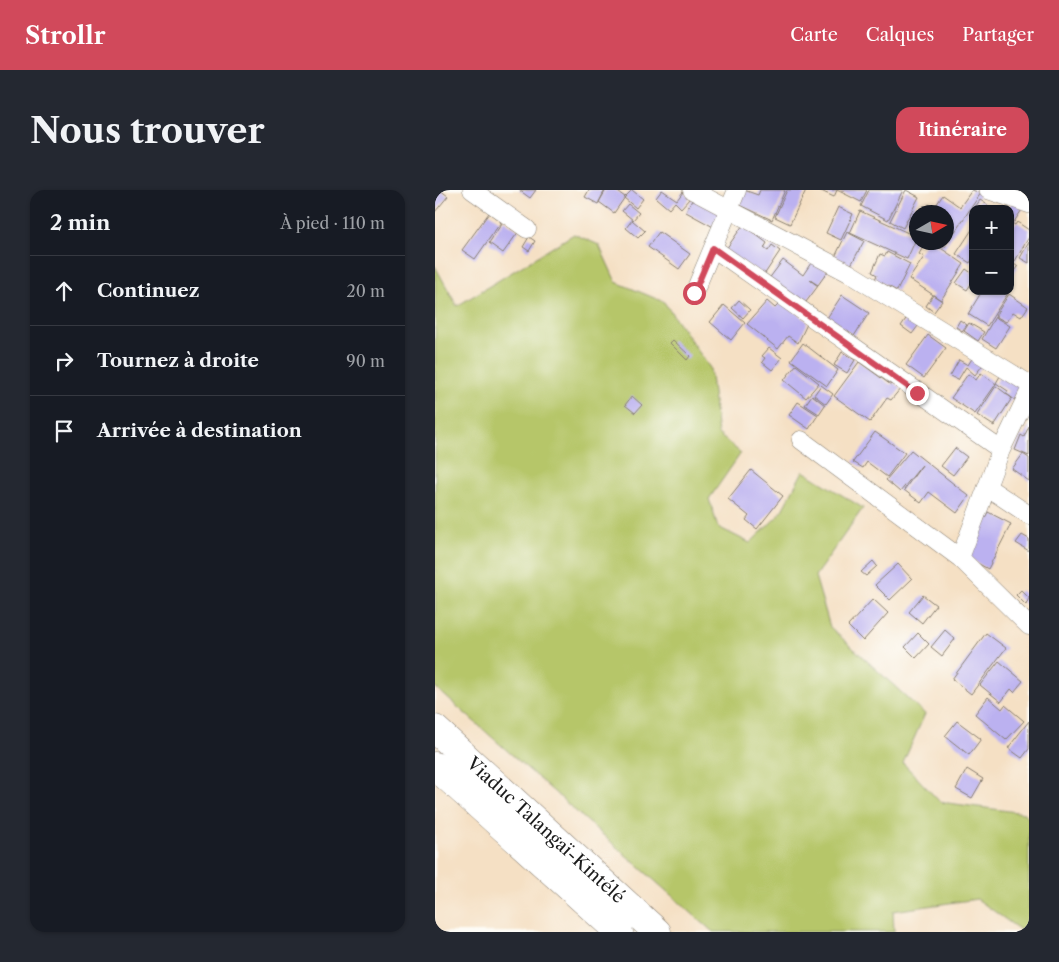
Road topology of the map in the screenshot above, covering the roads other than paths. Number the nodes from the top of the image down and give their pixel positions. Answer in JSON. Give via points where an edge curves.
{"nodes":[{"id":1,"x":472,"y":190,"type":"edge"},
{"id":2,"x":692,"y":190,"type":"edge"},
{"id":3,"x":737,"y":190,"type":"edge"},
{"id":4,"x":988,"y":190,"type":"edge"},
{"id":5,"x":1029,"y":204,"type":"edge"},
{"id":6,"x":728,"y":209,"type":"junction"},
{"id":7,"x":527,"y":229,"type":"dead end"},
{"id":8,"x":713,"y":248,"type":"junction"},
{"id":9,"x":694,"y":293,"type":"dead end"},
{"id":10,"x":1029,"y":384,"type":"edge"},
{"id":11,"x":1029,"y":392,"type":"edge"},
{"id":12,"x":801,"y":440,"type":"dead end"},
{"id":13,"x":1001,"y":450,"type":"junction"},
{"id":14,"x":987,"y":487,"type":"junction"},
{"id":15,"x":1029,"y":515,"type":"edge"},
{"id":16,"x":960,"y":558,"type":"junction"},
{"id":17,"x":1029,"y":626,"type":"edge"},
{"id":18,"x":435,"y":729,"type":"edge"},
{"id":19,"x":435,"y":766,"type":"edge"},
{"id":20,"x":619,"y":932,"type":"edge"},
{"id":21,"x":657,"y":932,"type":"edge"}],
"edges":[{"from":1,"to":7,"type":"street"},
{"from":2,"to":6,"type":"street"},
{"from":3,"to":6,"type":"street"},
{"from":4,"to":5,"type":"street"},
{"from":6,"to":8,"type":"street"},
{"from":6,"to":10,"type":"street","via":[[849,273]]},
{"from":8,"to":9,"type":"street"},
{"from":8,"to":13,"type":"street"},
{"from":11,"to":13,"type":"street"},
{"from":12,"to":16,"type":"street"},
{"from":13,"to":14,"type":"street"},
{"from":14,"to":15,"type":"street"},
{"from":14,"to":16,"type":"street"},
{"from":16,"to":17,"type":"street"},
{"from":18,"to":21,"type":"highway","name":"Viaduc Talangaï-Kintélé"},
{"from":19,"to":20,"type":"highway","name":"Viaduc Talangaï-Kintélé"}]}
